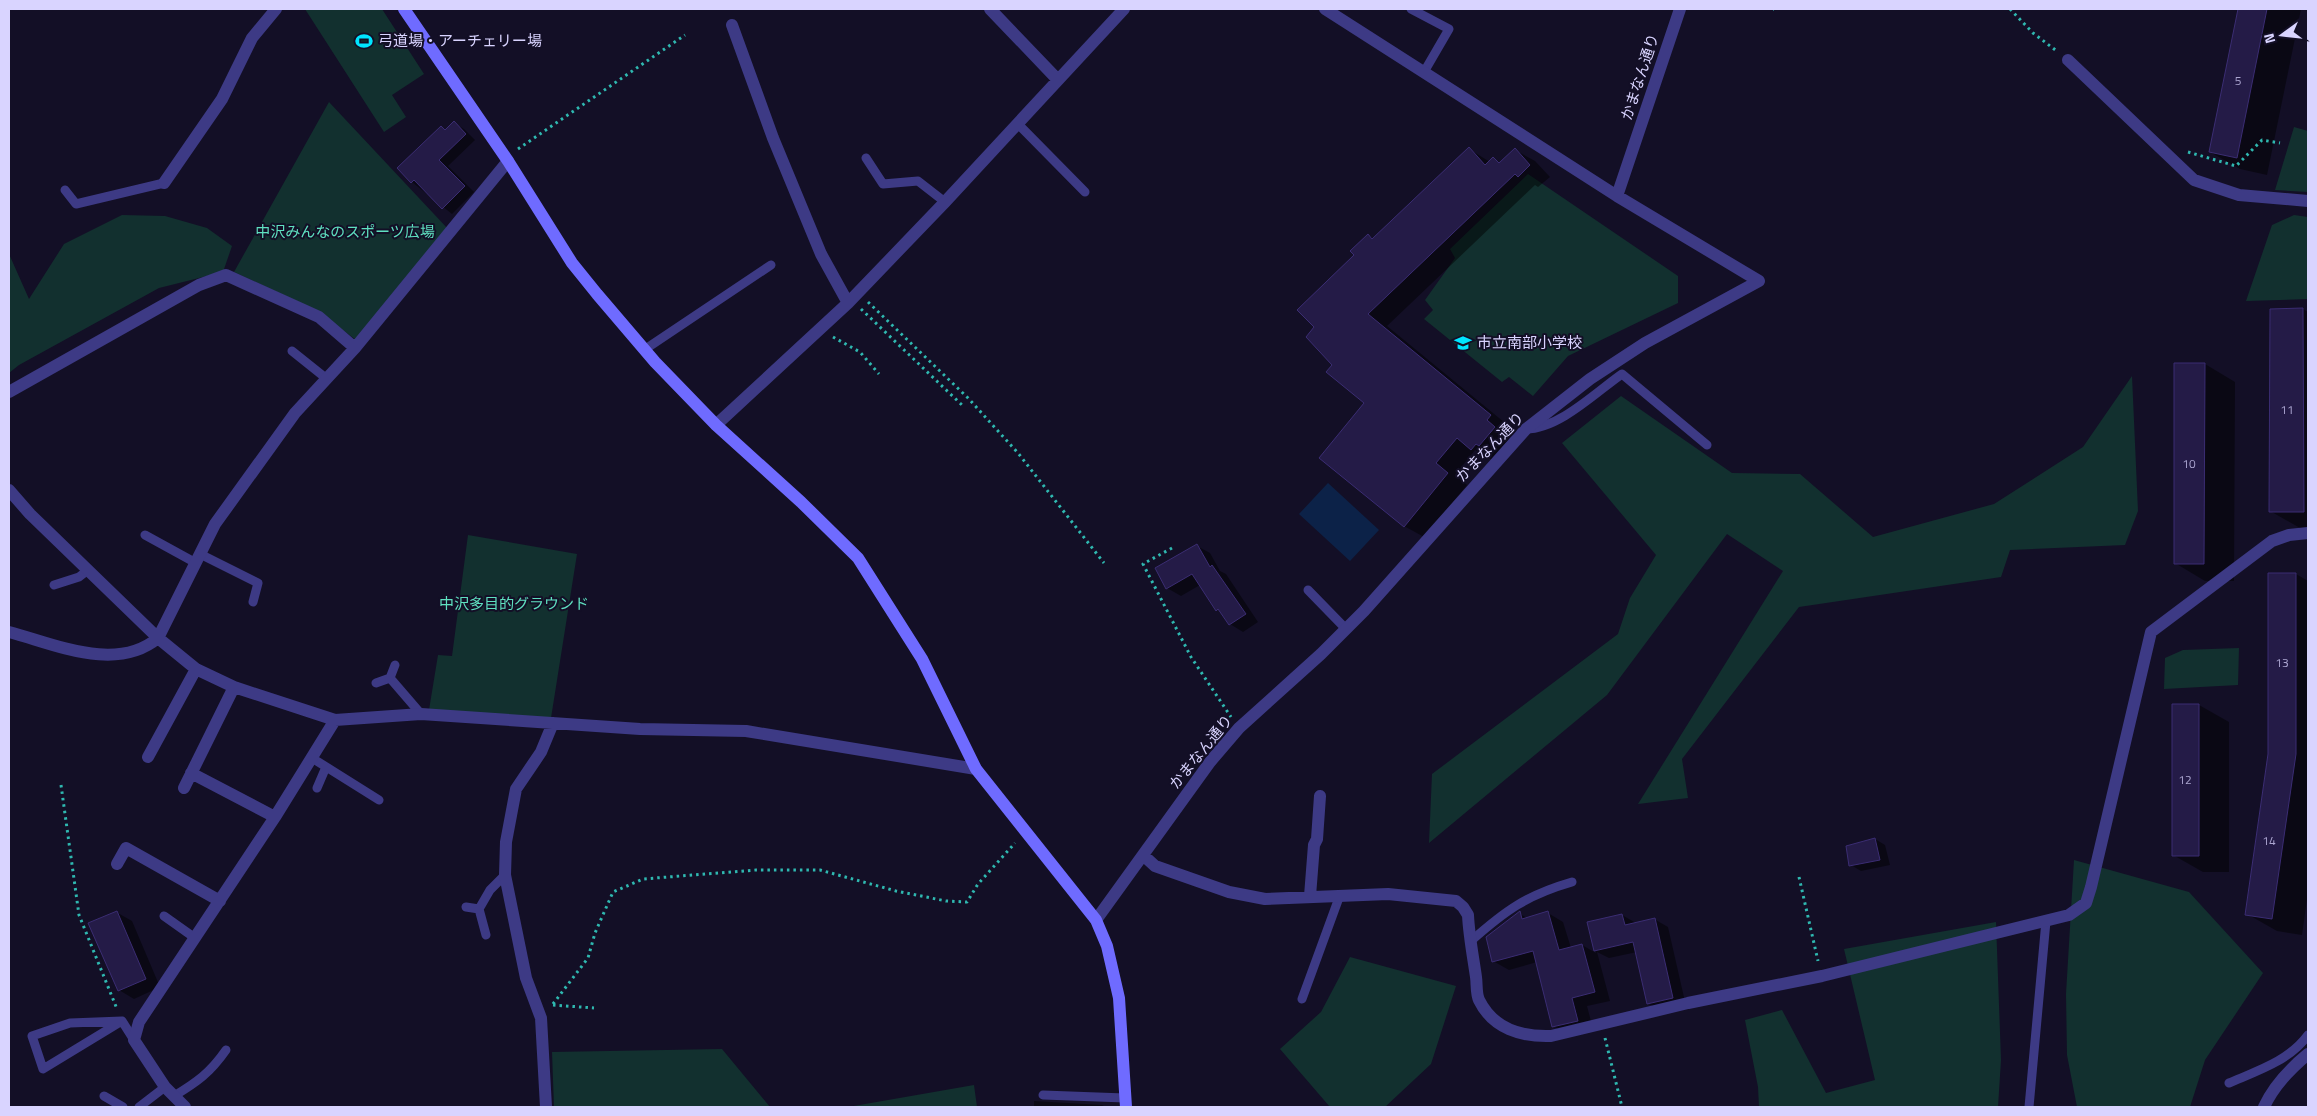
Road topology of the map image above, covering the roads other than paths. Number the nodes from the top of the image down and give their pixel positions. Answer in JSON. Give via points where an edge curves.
{"nodes":[{"id":1,"x":276,"y":9,"type":"edge"},
{"id":2,"x":404,"y":9,"type":"edge"},
{"id":3,"x":990,"y":9,"type":"edge"},
{"id":4,"x":1124,"y":9,"type":"edge"},
{"id":5,"x":1325,"y":9,"type":"edge"},
{"id":6,"x":1411,"y":9,"type":"edge"},
{"id":7,"x":1680,"y":9,"type":"edge"},
{"id":8,"x":732,"y":25,"type":"dead end"},
{"id":9,"x":2068,"y":60,"type":"road end"},
{"id":10,"x":1424,"y":72,"type":"junction"},
{"id":11,"x":1057,"y":80,"type":"junction"},
{"id":12,"x":1017,"y":123,"type":"junction"},
{"id":13,"x":866,"y":158,"type":"dead end"},
{"id":14,"x":508,"y":161,"type":"junction"},
{"id":15,"x":164,"y":183,"type":"joint"},
{"id":16,"x":66,"y":190,"type":"dead end"},
{"id":17,"x":1085,"y":192,"type":"dead end"},
{"id":18,"x":1617,"y":196,"type":"junction"},
{"id":19,"x":2308,"y":201,"type":"edge"},
{"id":20,"x":945,"y":202,"type":"junction"},
{"id":21,"x":771,"y":265,"type":"dead end"},
{"id":22,"x":853,"y":299,"type":"junction"},
{"id":23,"x":355,"y":348,"type":"junction"},
{"id":24,"x":644,"y":350,"type":"junction"},
{"id":25,"x":292,"y":351,"type":"dead end"},
{"id":26,"x":327,"y":379,"type":"junction"},
{"id":27,"x":9,"y":392,"type":"edge"},
{"id":28,"x":716,"y":425,"type":"junction"},
{"id":29,"x":1526,"y":429,"type":"junction"},
{"id":30,"x":1708,"y":445,"type":"dead end"},
{"id":31,"x":9,"y":490,"type":"edge"},
{"id":32,"x":2308,"y":533,"type":"edge"},
{"id":33,"x":145,"y":535,"type":"dead end"},
{"id":34,"x":198,"y":558,"type":"junction"},
{"id":35,"x":88,"y":570,"type":"junction"},
{"id":36,"x":54,"y":585,"type":"dead end"},
{"id":37,"x":1308,"y":590,"type":"dead end"},
{"id":38,"x":253,"y":602,"type":"dead end"},
{"id":39,"x":1346,"y":629,"type":"junction"},
{"id":40,"x":9,"y":632,"type":"edge"},
{"id":41,"x":158,"y":638,"type":"junction"},
{"id":42,"x":395,"y":665,"type":"dead end"},
{"id":43,"x":196,"y":669,"type":"junction"},
{"id":44,"x":390,"y":678,"type":"junction"},
{"id":45,"x":376,"y":683,"type":"dead end"},
{"id":46,"x":234,"y":687,"type":"junction"},
{"id":47,"x":421,"y":714,"type":"junction"},
{"id":48,"x":334,"y":720,"type":"junction"},
{"id":49,"x":553,"y":723,"type":"junction"},
{"id":50,"x":148,"y":757,"type":"dead end"},
{"id":51,"x":312,"y":758,"type":"junction"},
{"id":52,"x":326,"y":767,"type":"junction"},
{"id":53,"x":976,"y":769,"type":"junction"},
{"id":54,"x":190,"y":773,"type":"junction"},
{"id":55,"x":184,"y":788,"type":"dead end"},
{"id":56,"x":317,"y":788,"type":"dead end"},
{"id":57,"x":1320,"y":796,"type":"dead end"},
{"id":58,"x":379,"y":800,"type":"dead end"},
{"id":59,"x":275,"y":817,"type":"junction"},
{"id":60,"x":1143,"y":855,"type":"junction"},
{"id":61,"x":117,"y":864,"type":"dead end"},
{"id":62,"x":505,"y":875,"type":"junction"},
{"id":63,"x":1572,"y":882,"type":"dead end"},
{"id":64,"x":1340,"y":895,"type":"junction"},
{"id":65,"x":1310,"y":896,"type":"junction"},
{"id":66,"x":220,"y":901,"type":"junction"},
{"id":67,"x":466,"y":906,"type":"dead end"},
{"id":68,"x":479,"y":909,"type":"junction"},
{"id":69,"x":164,"y":916,"type":"dead end"},
{"id":70,"x":1096,"y":920,"type":"junction"},
{"id":71,"x":2046,"y":921,"type":"junction"},
{"id":72,"x":486,"y":935,"type":"dead end"},
{"id":73,"x":195,"y":938,"type":"junction"},
{"id":74,"x":1471,"y":941,"type":"junction"},
{"id":75,"x":1302,"y":998,"type":"dead end"},
{"id":76,"x":122,"y":1021,"type":"junction"},
{"id":77,"x":2308,"y":1035,"type":"edge"},
{"id":78,"x":134,"y":1040,"type":"junction"},
{"id":79,"x":226,"y":1050,"type":"dead end"},
{"id":80,"x":2308,"y":1054,"type":"edge"},
{"id":81,"x":2229,"y":1083,"type":"dead end"},
{"id":82,"x":169,"y":1092,"type":"junction"},
{"id":83,"x":1043,"y":1095,"type":"dead end"},
{"id":84,"x":104,"y":1096,"type":"dead end"},
{"id":85,"x":1126,"y":1103,"type":"edge"},
{"id":86,"x":123,"y":1107,"type":"edge"},
{"id":87,"x":140,"y":1107,"type":"edge"},
{"id":88,"x":185,"y":1107,"type":"edge"},
{"id":89,"x":546,"y":1107,"type":"edge"},
{"id":90,"x":2029,"y":1107,"type":"edge"},
{"id":91,"x":2264,"y":1107,"type":"edge"}],
"edges":[{"from":1,"to":15,"type":"street","via":[[252,38],[222,99]]},
{"from":2,"to":14,"type":"street"},
{"from":3,"to":11,"type":"street"},
{"from":4,"to":11,"type":"street"},
{"from":5,"to":10,"type":"street"},
{"from":6,"to":10,"type":"lane","via":[[1449,29]]},
{"from":7,"to":18,"type":"street","name":"かまなん通り"},
{"from":8,"to":22,"type":"street","via":[[773,138],[821,254]]},
{"from":9,"to":19,"type":"street","via":[[2194,180],[2239,195]]},
{"from":10,"to":18,"type":"street"},
{"from":11,"to":12,"type":"street"},
{"from":12,"to":17,"type":"lane"},
{"from":12,"to":20,"type":"street"},
{"from":13,"to":20,"type":"lane","via":[[883,184],[918,181]]},
{"from":14,"to":23,"type":"street"},
{"from":14,"to":24,"type":"street","via":[[572,263]]},
{"from":15,"to":16,"type":"lane","via":[[76,204]]},
{"from":18,"to":29,"type":"street","name":"かまなん通り","via":[[1759,281],[1645,343]]},
{"from":20,"to":22,"type":"street"},
{"from":21,"to":24,"type":"lane"},
{"from":22,"to":28,"type":"street"},
{"from":23,"to":26,"type":"street"},
{"from":23,"to":27,"type":"street","via":[[319,317],[226,275],[199,285]]},
{"from":24,"to":28,"type":"street"},
{"from":25,"to":26,"type":"lane"},
{"from":26,"to":34,"type":"street","via":[[290,421],[215,524]]},
{"from":28,"to":53,"type":"street","via":[[802,502],[858,558],[922,659]]},
{"from":29,"to":30,"type":"lane","via":[[1540,429],[1564,416],[1622,374]]},
{"from":29,"to":39,"type":"street","name":"かまなん通り"},
{"from":31,"to":35,"type":"street"},
{"from":32,"to":71,"type":"street","via":[[2272,541],[2150,632],[2086,903],[2069,915]]},
{"from":33,"to":34,"type":"lane"},
{"from":34,"to":38,"type":"lane","via":[[258,583]]},
{"from":34,"to":41,"type":"street"},
{"from":35,"to":36,"type":"lane","via":[[79,577]]},
{"from":35,"to":41,"type":"street"},
{"from":37,"to":39,"type":"lane"},
{"from":39,"to":60,"type":"street","name":"かまなん通り","via":[[1238,728]]},
{"from":40,"to":41,"type":"street","via":[[90,654],[122,655],[148,646]]},
{"from":41,"to":43,"type":"street"},
{"from":42,"to":44,"type":"lane"},
{"from":43,"to":46,"type":"street"},
{"from":43,"to":50,"type":"street"},
{"from":44,"to":45,"type":"lane"},
{"from":44,"to":47,"type":"lane"},
{"from":46,"to":48,"type":"street"},
{"from":46,"to":54,"type":"street"},
{"from":47,"to":48,"type":"street"},
{"from":47,"to":49,"type":"street"},
{"from":48,"to":51,"type":"street"},
{"from":49,"to":53,"type":"street","via":[[746,731]]},
{"from":49,"to":62,"type":"street","via":[[541,752],[516,789],[506,842]]},
{"from":51,"to":52,"type":"lane"},
{"from":51,"to":59,"type":"street"},
{"from":52,"to":56,"type":"lane"},
{"from":52,"to":58,"type":"lane"},
{"from":53,"to":70,"type":"street"},
{"from":54,"to":55,"type":"street"},
{"from":54,"to":59,"type":"street"},
{"from":57,"to":65,"type":"street"},
{"from":59,"to":66,"type":"street"},
{"from":60,"to":65,"type":"street","via":[[1155,866],[1229,892],[1265,899]]},
{"from":60,"to":70,"type":"street","name":"かまなん通り"},
{"from":61,"to":66,"type":"street","via":[[126,848]]},
{"from":62,"to":68,"type":"lane","via":[[490,890]]},
{"from":62,"to":89,"type":"street","via":[[526,978],[541,1018]]},
{"from":63,"to":74,"type":"lane","via":[[1522,900]]},
{"from":64,"to":65,"type":"street"},
{"from":64,"to":74,"type":"street","via":[[1388,894],[1456,901],[1468,915]]},
{"from":64,"to":75,"type":"lane"},
{"from":66,"to":73,"type":"street"},
{"from":67,"to":68,"type":"lane"},
{"from":68,"to":72,"type":"lane"},
{"from":69,"to":73,"type":"lane"},
{"from":70,"to":85,"type":"street","via":[[1107,946],[1119,998]]},
{"from":71,"to":74,"type":"street","via":[[1822,976],[1545,1036],[1524,1035],[1506,1029],[1490,1015],[1479,999]]},
{"from":71,"to":90,"type":"lane"},
{"from":73,"to":78,"type":"street","via":[[139,1022]]},
{"from":76,"to":76,"type":"lane","via":[[82,1045],[43,1069],[32,1036],[70,1023]]},
{"from":76,"to":78,"type":"lane"},
{"from":77,"to":81,"type":"lane","via":[[2304,1042],[2275,1064]]},
{"from":78,"to":82,"type":"street"},
{"from":79,"to":82,"type":"lane","via":[[212,1070],[198,1082]]},
{"from":80,"to":91,"type":"street","via":[[2270,1095]]},
{"from":82,"to":87,"type":"lane"},
{"from":82,"to":88,"type":"street"},
{"from":83,"to":85,"type":"lane"},
{"from":84,"to":86,"type":"lane"}]}
